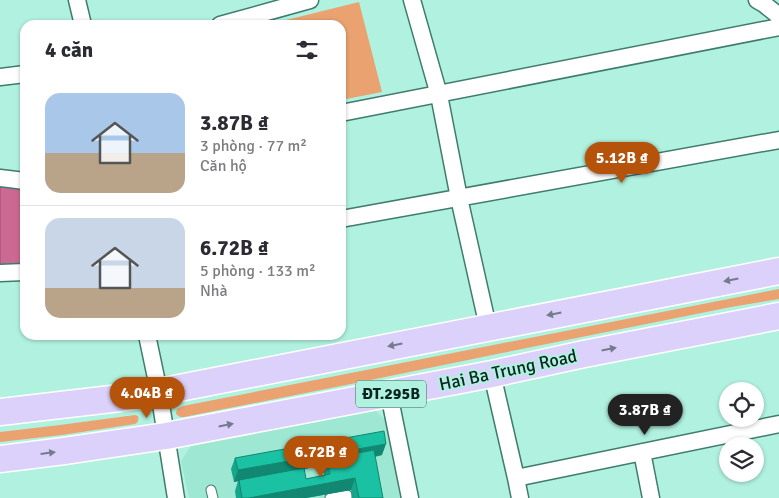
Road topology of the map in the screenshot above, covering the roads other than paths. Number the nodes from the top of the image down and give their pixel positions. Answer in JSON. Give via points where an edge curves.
{"nodes":[{"id":1,"x":77,"y":0,"type":"edge"},
{"id":2,"x":310,"y":0,"type":"edge"},
{"id":3,"x":412,"y":0,"type":"edge"},
{"id":4,"x":757,"y":0,"type":"edge"},
{"id":5,"x":779,"y":16,"type":"edge"},
{"id":6,"x":82,"y":20,"type":"edge"},
{"id":7,"x":238,"y":20,"type":"edge"},
{"id":8,"x":779,"y":27,"type":"edge"},
{"id":9,"x":20,"y":75,"type":"edge"},
{"id":10,"x":0,"y":77,"type":"edge"},
{"id":11,"x":439,"y":94,"type":"junction"},
{"id":12,"x":346,"y":113,"type":"edge"},
{"id":13,"x":779,"y":140,"type":"edge"},
{"id":14,"x":0,"y":178,"type":"edge"},
{"id":15,"x":20,"y":180,"type":"edge"},
{"id":16,"x":460,"y":198,"type":"junction"},
{"id":17,"x":346,"y":218,"type":"edge"},
{"id":18,"x":779,"y":271,"type":"edge"},
{"id":19,"x":20,"y":272,"type":"edge"},
{"id":20,"x":0,"y":273,"type":"edge"},
{"id":21,"x":779,"y":316,"type":"edge"},
{"id":22,"x":488,"y":327,"type":"junction"},
{"id":23,"x":148,"y":340,"type":"edge"},
{"id":24,"x":492,"y":374,"type":"junction"},
{"id":25,"x":158,"y":392,"type":"junction"},
{"id":26,"x":389,"y":394,"type":"junction"},
{"id":27,"x":0,"y":412,"type":"edge"},
{"id":28,"x":779,"y":424,"type":"edge"},
{"id":29,"x":166,"y":436,"type":"junction"},
{"id":30,"x":642,"y":452,"type":"junction"},
{"id":31,"x":0,"y":458,"type":"edge"},
{"id":32,"x":516,"y":478,"type":"junction"},
{"id":33,"x":176,"y":498,"type":"edge"},
{"id":34,"x":330,"y":498,"type":"edge"},
{"id":35,"x":347,"y":498,"type":"edge"},
{"id":36,"x":410,"y":498,"type":"edge"},
{"id":37,"x":520,"y":498,"type":"edge"},
{"id":38,"x":651,"y":498,"type":"edge"}],
"edges":[{"from":1,"to":6,"type":"street"},
{"from":2,"to":7,"type":"street"},
{"from":3,"to":11,"type":"street"},
{"from":4,"to":5,"type":"street"},
{"from":8,"to":11,"type":"street"},
{"from":9,"to":10,"type":"street"},
{"from":11,"to":12,"type":"street"},
{"from":11,"to":16,"type":"street"},
{"from":13,"to":16,"type":"street"},
{"from":14,"to":15,"type":"street"},
{"from":16,"to":17,"type":"street"},
{"from":16,"to":22,"type":"street"},
{"from":18,"to":22,"type":"main road","one_way":true},
{"from":19,"to":20,"type":"street"},
{"from":24,"to":21,"type":"main road","name":"Hai Ba Trung Road","number":"ĐT.295B","one_way":true},
{"from":22,"to":25,"type":"main road","one_way":true},
{"from":23,"to":25,"type":"street"},
{"from":24,"to":26,"type":"main road","name":"Hai Ba Trung Road","number":"ĐT.295B"},
{"from":24,"to":32,"type":"street"},
{"from":25,"to":27,"type":"main road"},
{"from":25,"to":29,"type":"street"},
{"from":29,"to":26,"type":"main road","name":"Hai Ba Trung Road","number":"ĐT.295B","one_way":true},
{"from":26,"to":36,"type":"street"},
{"from":28,"to":30,"type":"street"},
{"from":31,"to":29,"type":"main road","name":"Hai Ba Trung Road","number":"ĐT.295B","one_way":true},
{"from":29,"to":33,"type":"street"},
{"from":30,"to":32,"type":"street"},
{"from":30,"to":38,"type":"street"},
{"from":32,"to":37,"type":"street"},
{"from":34,"to":35,"type":"lane","via":[[347,495]]}]}
